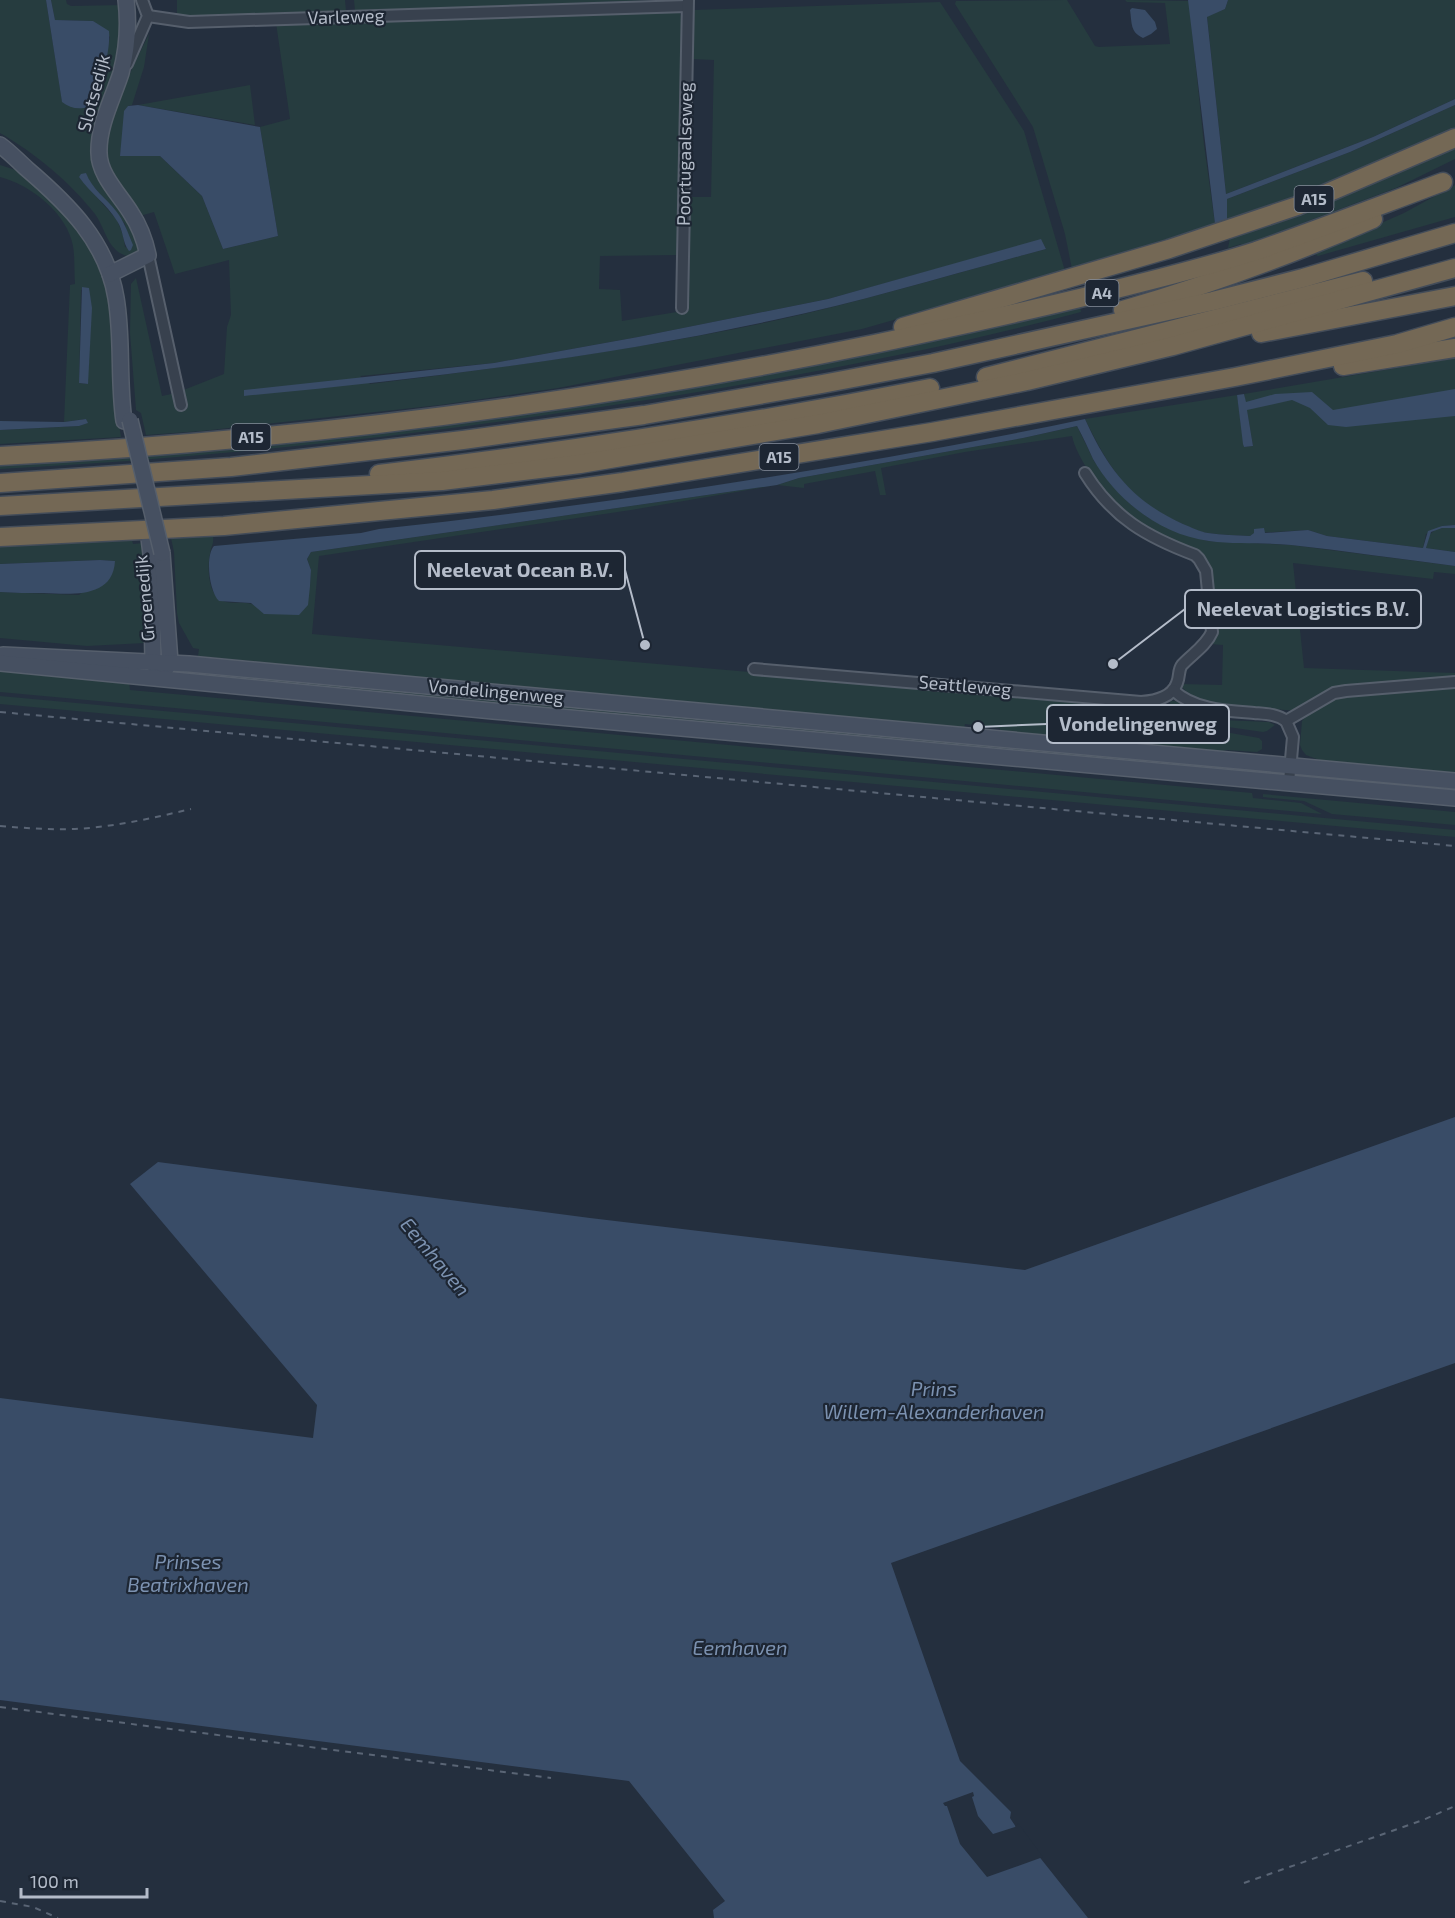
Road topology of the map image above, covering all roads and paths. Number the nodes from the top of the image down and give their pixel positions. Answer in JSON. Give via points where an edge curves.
{"nodes":[{"id":1,"x":126,"y":0,"type":"edge"},
{"id":2,"x":142,"y":0,"type":"edge"},
{"id":3,"x":687,"y":3,"type":"edge"},
{"id":4,"x":148,"y":16,"type":"junction"},
{"id":5,"x":121,"y":71,"type":"junction"},
{"id":6,"x":1455,"y":138,"type":"edge"},
{"id":7,"x":0,"y":145,"type":"edge"},
{"id":8,"x":0,"y":161,"type":"edge"},
{"id":9,"x":27,"y":169,"type":"junction"},
{"id":10,"x":1449,"y":178,"type":"edge"},
{"id":11,"x":1455,"y":233,"type":"edge"},
{"id":12,"x":148,"y":255,"type":"junction"},
{"id":13,"x":1455,"y":256,"type":"edge"},
{"id":14,"x":1455,"y":268,"type":"edge"},
{"id":15,"x":110,"y":274,"type":"junction"},
{"id":16,"x":1455,"y":296,"type":"edge"},
{"id":17,"x":682,"y":308,"type":"dead end"},
{"id":18,"x":1455,"y":327,"type":"edge"},
{"id":19,"x":1173,"y":346,"type":"junction"},
{"id":20,"x":1455,"y":348,"type":"edge"},
{"id":21,"x":933,"y":363,"type":"junction"},
{"id":22,"x":751,"y":369,"type":"junction"},
{"id":23,"x":1243,"y":376,"type":"junction"},
{"id":24,"x":181,"y":405,"type":"dead end"},
{"id":25,"x":127,"y":421,"type":"junction"},
{"id":26,"x":0,"y":456,"type":"edge"},
{"id":27,"x":1085,"y":473,"type":"dead end"},
{"id":28,"x":0,"y":483,"type":"edge"},
{"id":29,"x":202,"y":495,"type":"junction"},
{"id":30,"x":0,"y":506,"type":"edge"},
{"id":31,"x":0,"y":537,"type":"edge"},
{"id":32,"x":157,"y":554,"type":"junction"},
{"id":33,"x":153,"y":639,"type":"junction"},
{"id":34,"x":0,"y":654,"type":"edge"},
{"id":35,"x":133,"y":661,"type":"junction"},
{"id":36,"x":153,"y":662,"type":"junction"},
{"id":37,"x":170,"y":662,"type":"junction"},
{"id":38,"x":0,"y":663,"type":"edge"},
{"id":39,"x":754,"y":669,"type":"dead end"},
{"id":40,"x":161,"y":678,"type":"junction"},
{"id":41,"x":1455,"y":682,"type":"edge"},
{"id":42,"x":1173,"y":690,"type":"junction"},
{"id":43,"x":1286,"y":721,"type":"junction"},
{"id":44,"x":1290,"y":766,"type":"junction"},
{"id":45,"x":1455,"y":782,"type":"edge"},
{"id":46,"x":1289,"y":783,"type":"junction"},
{"id":47,"x":1455,"y":798,"type":"edge"}],
"edges":[{"from":1,"to":5,"type":"main road","name":"Slotsedijk","via":[[128,25]]},
{"from":2,"to":4,"type":"street"},
{"from":3,"to":4,"type":"street","name":"Varleweg","via":[[189,22]]},
{"from":3,"to":17,"type":"street","name":"Poortugaalseweg"},
{"from":4,"to":5,"type":"street","via":[[127,66]]},
{"from":5,"to":12,"type":"main road","name":"Slotsedijk","via":[[99,153],[113,188],[132,214]]},
{"from":6,"to":22,"type":"highway","number":"A15","via":[[1297,206],[1169,249]]},
{"from":7,"to":9,"type":"main road","name":"Groenedijk"},
{"from":8,"to":9,"type":"main road"},
{"from":9,"to":15,"type":"main road","name":"Groenedijk","via":[[76,214]]},
{"from":10,"to":21,"type":"highway","number":"A4","via":[[1394,210],[1256,268]]},
{"from":10,"to":22,"type":"highway","number":"A4","via":[[1254,251],[1136,285]]},
{"from":11,"to":21,"type":"highway","number":"A15","via":[[1236,296]]},
{"from":12,"to":15,"type":"main road"},
{"from":12,"to":24,"type":"street","name":"Slotsedijk"},
{"from":13,"to":29,"type":"highway","number":"A15","via":[[1000,374],[818,410],[447,466]]},
{"from":14,"to":19,"type":"highway","number":"A15"},
{"from":15,"to":25,"type":"main road","name":"Groenedijk","via":[[116,297]]},
{"from":16,"to":19,"type":"highway","number":"A15"},
{"from":18,"to":23,"type":"highway","number":"A15","via":[[1397,344]]},
{"from":19,"to":29,"type":"highway","number":"A15","via":[[818,424],[580,464],[442,481]]},
{"from":20,"to":23,"type":"highway","number":"A15","via":[[1313,371]]},
{"from":21,"to":28,"type":"highway","number":"A15","via":[[644,415],[463,440],[231,467]]},
{"from":22,"to":26,"type":"highway","number":"A15","via":[[397,423]]},
{"from":23,"to":31,"type":"highway","number":"A15","via":[[774,458],[493,500],[224,526]]},
{"from":25,"to":32,"type":"main road","name":"Groenedijk","bridge":true},
{"from":25,"to":32,"type":"main road","name":"Groenedijk","via":[[149,538]]},
{"from":27,"to":42,"type":"street","via":[[1109,506],[1146,534],[1195,555],[1206,571],[1212,632],[1180,668]]},
{"from":29,"to":30,"type":"highway","number":"A15"},
{"from":32,"to":33,"type":"main road","name":"Groenedijk"},
{"from":32,"to":37,"type":"main road","name":"Groenedijk"},
{"from":33,"to":35,"type":"main road"},
{"from":33,"to":36,"type":"main road","name":"Groenedijk"},
{"from":34,"to":35,"type":"main road","name":"Vondelingenweg"},
{"from":35,"to":36,"type":"main road","name":"Vondelingenweg"},
{"from":36,"to":37,"type":"main road","name":"Vondelingenweg"},
{"from":36,"to":40,"type":"main road","name":"Groenedijk"},
{"from":37,"to":40,"type":"main road","name":"Groenedijk"},
{"from":37,"to":44,"type":"main road","name":"Vondelingenweg"},
{"from":38,"to":40,"type":"main road","name":"Vondelingenweg"},
{"from":39,"to":42,"type":"street","name":"Seattleweg","via":[[1141,702],[1157,700]]},
{"from":40,"to":46,"type":"main road","name":"Vondelingenweg"},
{"from":41,"to":43,"type":"street","via":[[1334,693]]},
{"from":42,"to":43,"type":"street","via":[[1189,702],[1274,715]]},
{"from":43,"to":44,"type":"street","via":[[1293,737]]},
{"from":44,"to":45,"type":"main road","name":"Vondelingenweg"},
{"from":44,"to":46,"type":"street"},
{"from":46,"to":47,"type":"main road","name":"Vondelingenweg"}]}
